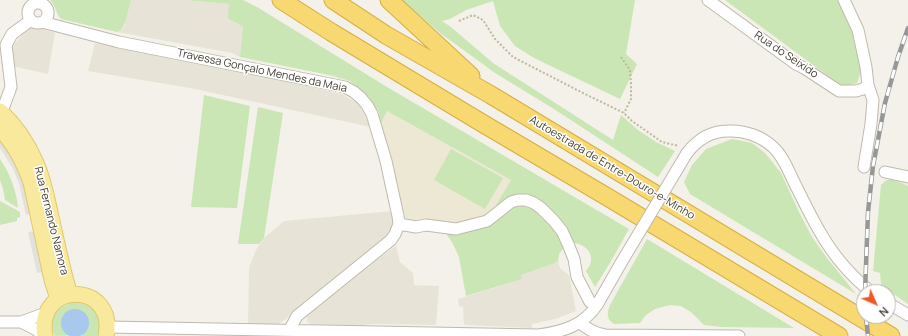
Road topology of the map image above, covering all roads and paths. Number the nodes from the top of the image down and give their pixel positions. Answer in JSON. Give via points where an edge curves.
{"nodes":[{"id":1,"x":333,"y":0,"type":"edge"},
{"id":2,"x":389,"y":0,"type":"edge"},
{"id":3,"x":708,"y":0,"type":"edge"},
{"id":4,"x":844,"y":0,"type":"edge"},
{"id":5,"x":283,"y":2,"type":"edge"},
{"id":6,"x":31,"y":20,"type":"junction"},
{"id":7,"x":459,"y":21,"type":"dead end"},
{"id":8,"x":42,"y":22,"type":"junction"},
{"id":9,"x":621,"y":57,"type":"dead end"},
{"id":10,"x":868,"y":85,"type":"junction"},
{"id":11,"x":491,"y":95,"type":"junction"},
{"id":12,"x":0,"y":111,"type":"edge"},
{"id":13,"x":624,"y":113,"type":"junction"},
{"id":14,"x":0,"y":129,"type":"edge"},
{"id":15,"x":687,"y":153,"type":"junction"},
{"id":16,"x":864,"y":166,"type":"dead end"},
{"id":17,"x":885,"y":172,"type":"dead end"},
{"id":18,"x":908,"y":177,"type":"edge"},
{"id":19,"x":399,"y":224,"type":"junction"},
{"id":20,"x":862,"y":284,"type":"edge"},
{"id":21,"x":64,"y":297,"type":"junction"},
{"id":22,"x":597,"y":305,"type":"junction"},
{"id":23,"x":896,"y":308,"type":"edge"},
{"id":24,"x":46,"y":313,"type":"junction"},
{"id":25,"x":908,"y":315,"type":"edge"},
{"id":26,"x":0,"y":322,"type":"edge"},
{"id":27,"x":21,"y":322,"type":"junction"},
{"id":28,"x":580,"y":323,"type":"junction"},
{"id":29,"x":289,"y":331,"type":"junction"},
{"id":30,"x":107,"y":332,"type":"edge"},
{"id":31,"x":665,"y":335,"type":"edge"},
{"id":32,"x":44,"y":336,"type":"edge"},
{"id":33,"x":739,"y":336,"type":"edge"},
{"id":34,"x":839,"y":336,"type":"edge"},
{"id":35,"x":891,"y":336,"type":"edge"}],
"edges":[{"from":1,"to":11,"type":"highway","name":"Autoestrada de Entre-Douro-e-Minho","via":[[386,35]]},
{"from":2,"to":11,"type":"highway"},
{"from":3,"to":10,"type":"street","name":"Rua do Seixido","via":[[796,64],[839,91],[856,91]]},
{"from":4,"to":10,"type":"street","via":[[858,30]]},
{"from":5,"to":34,"type":"highway","via":[[482,124],[611,198]]},
{"from":6,"to":8,"type":"street","name":"Travessa Gonçalo Mendes da Maia","via":[[36,23]]},
{"from":6,"to":8,"type":"street","via":[[28,14],[30,7],[38,3],[44,5],[48,11]]},
{"from":6,"to":12,"type":"street","via":[[12,34],[6,45],[11,87]]},
{"from":7,"to":13,"type":"path","via":[[473,14],[484,20],[495,39],[513,57]]},
{"from":8,"to":19,"type":"street","name":"Travessa Gonçalo Mendes da Maia","via":[[119,42],[345,87],[361,98],[372,114],[386,161]]},
{"from":9,"to":13,"type":"path","via":[[630,70],[631,84],[631,99]]},
{"from":10,"to":16,"type":"street","via":[[873,100]]},
{"from":11,"to":35,"type":"highway","name":"Autoestrada de Entre-Douro-e-Minho"},
{"from":12,"to":21,"type":"main road","name":"Rua Fernando Namora","via":[[23,138],[42,178],[64,277]]},
{"from":13,"to":15,"type":"path","via":[[662,142],[682,146]]},
{"from":14,"to":21,"type":"main road","name":"Rua Fernando Namora","via":[[18,152],[31,182],[52,280]]},
{"from":15,"to":20,"type":"street","via":[[710,134],[737,130],[762,139],[773,147],[785,163],[829,247],[849,273]]},
{"from":15,"to":22,"type":"street","bridge":true},
{"from":17,"to":18,"type":"street"},
{"from":19,"to":22,"type":"street","via":[[456,229],[487,221],[511,202],[526,200],[534,203],[562,230],[574,259],[577,277],[590,302]]},
{"from":19,"to":29,"type":"street","via":[[391,240],[297,316]]},
{"from":21,"to":24,"type":"main road"},
{"from":21,"to":30,"type":"main road","via":[[79,294],[97,302],[107,318]]},
{"from":22,"to":28,"type":"street"},
{"from":23,"to":25,"type":"street"},
{"from":24,"to":27,"type":"street"},
{"from":24,"to":32,"type":"main road"},
{"from":26,"to":27,"type":"street"},
{"from":27,"to":32,"type":"street"},
{"from":28,"to":29,"type":"street","via":[[566,330],[538,335]]},
{"from":28,"to":31,"type":"street","via":[[589,330],[604,335]]},
{"from":29,"to":30,"type":"street"},
{"from":31,"to":33,"type":"street"}]}
